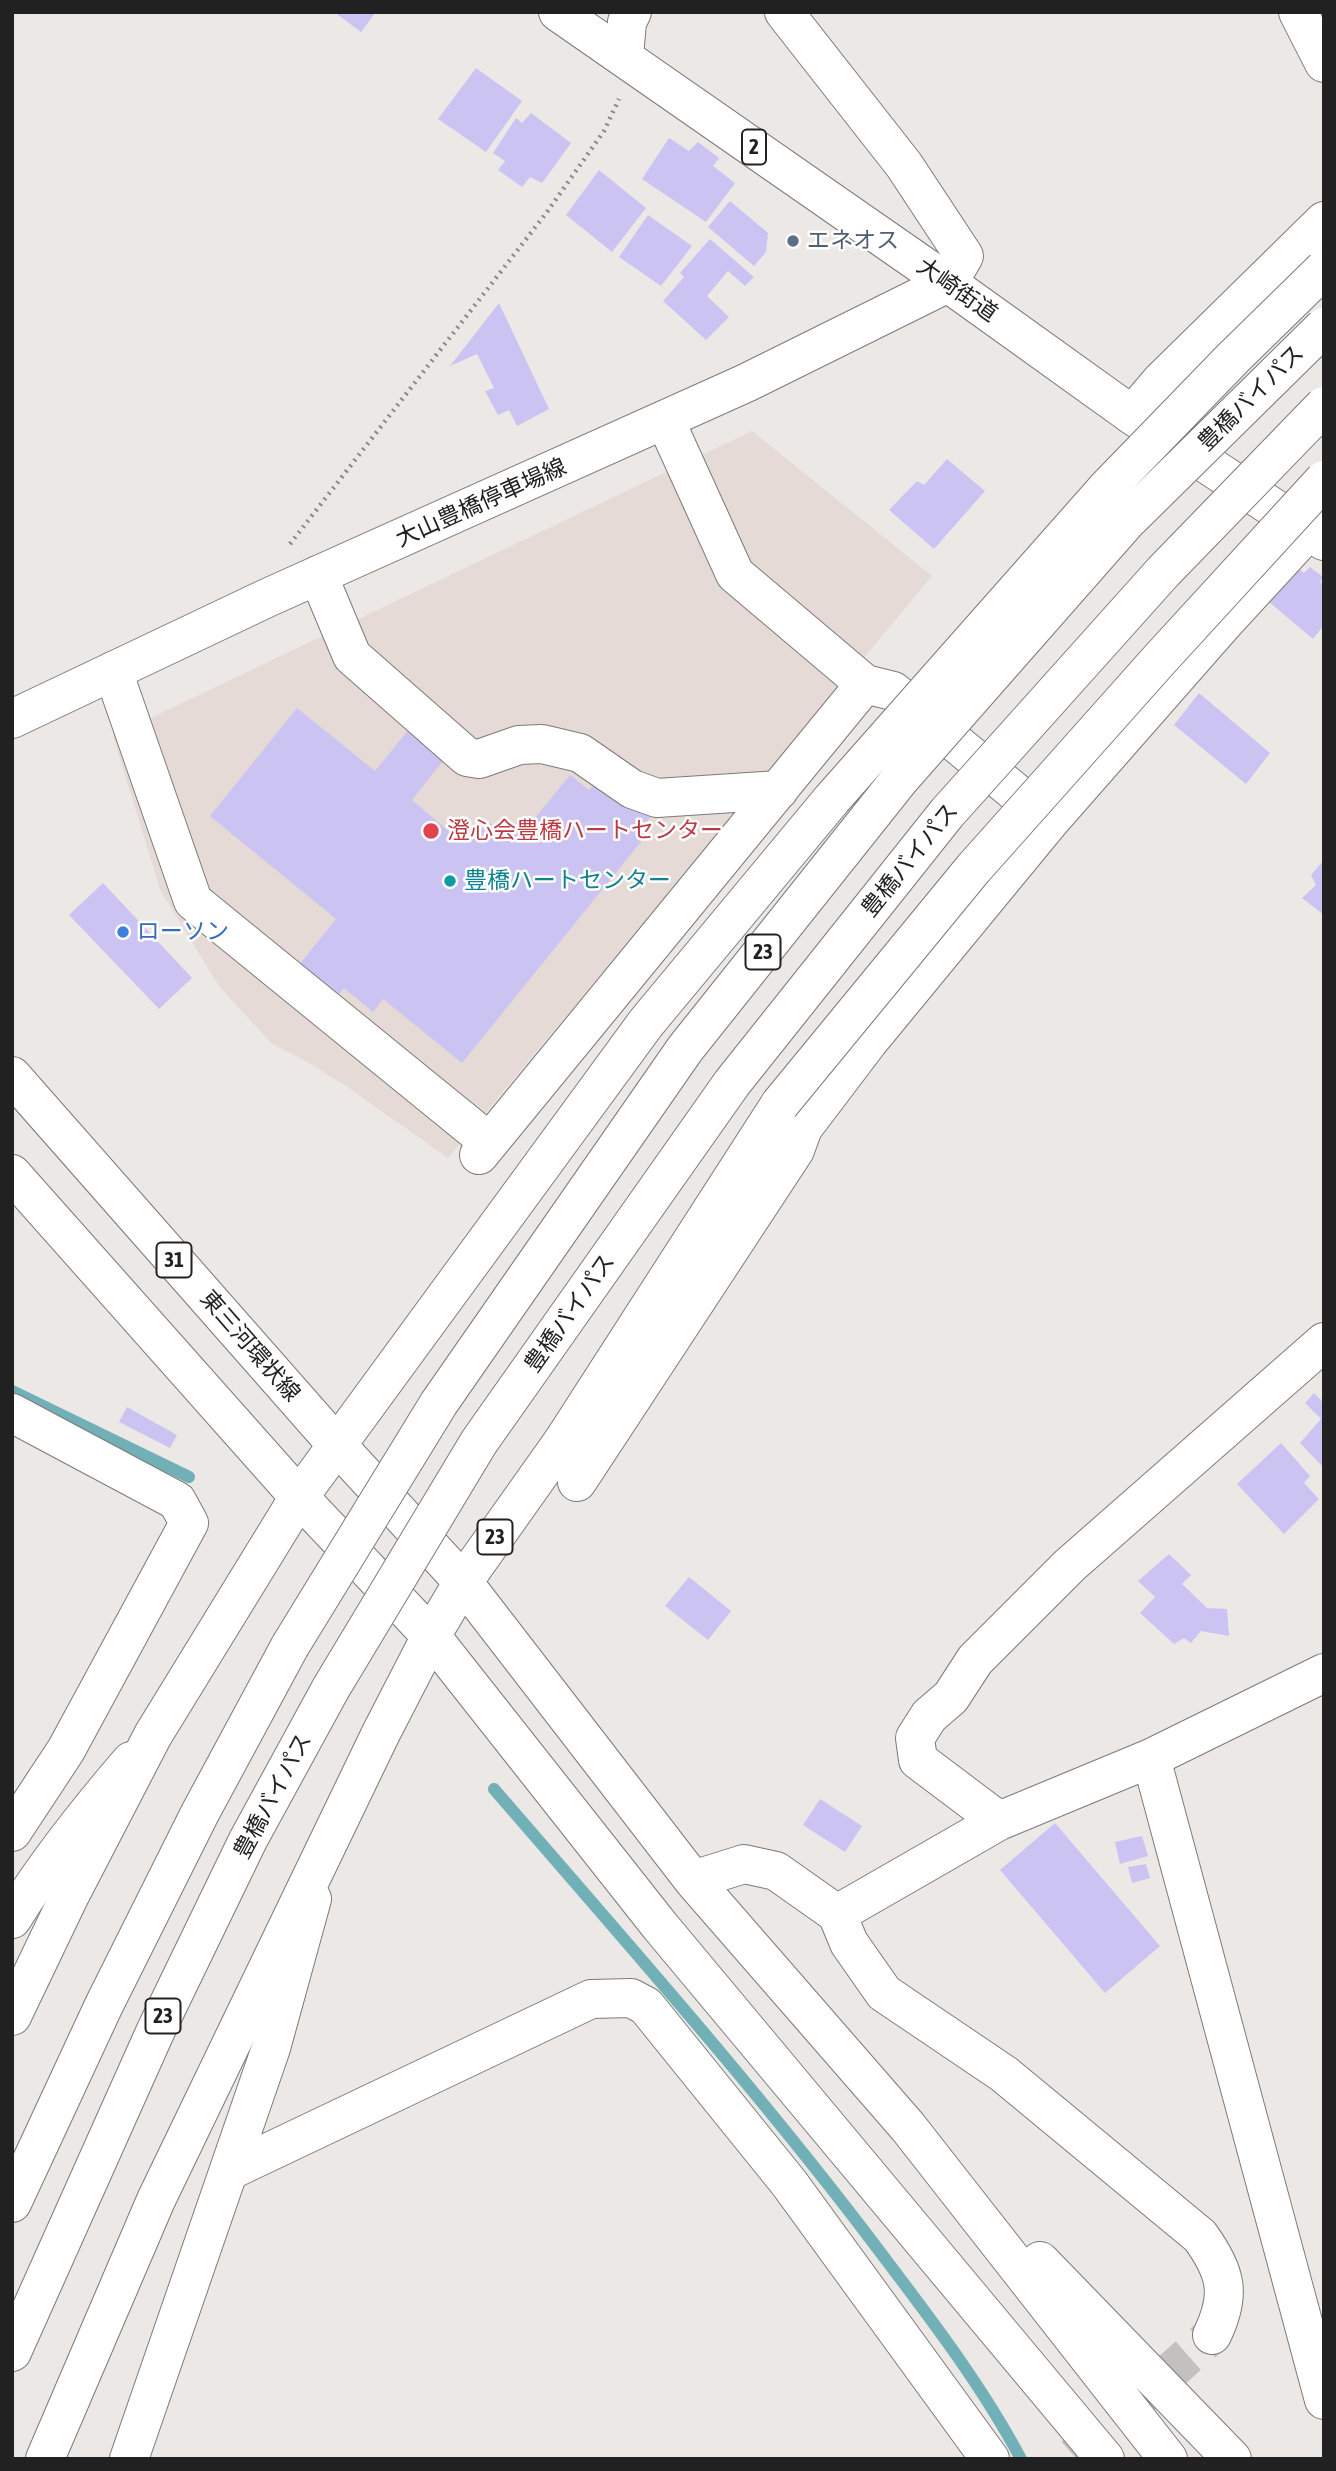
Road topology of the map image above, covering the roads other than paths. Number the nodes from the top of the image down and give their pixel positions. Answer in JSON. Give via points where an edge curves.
{"nodes":[{"id":1,"x":558,"y":12,"type":"edge"},
{"id":2,"x":632,"y":12,"type":"edge"},
{"id":3,"x":785,"y":12,"type":"edge"},
{"id":4,"x":1298,"y":12,"type":"edge"},
{"id":5,"x":624,"y":56,"type":"junction"},
{"id":6,"x":1324,"y":63,"type":"edge"},
{"id":7,"x":1324,"y":221,"type":"edge"},
{"id":8,"x":1324,"y":270,"type":"edge"},
{"id":9,"x":948,"y":283,"type":"junction"},
{"id":10,"x":1324,"y":327,"type":"edge"},
{"id":11,"x":1324,"y":406,"type":"edge"},
{"id":12,"x":1132,"y":415,"type":"junction"},
{"id":13,"x":665,"y":420,"type":"junction"},
{"id":14,"x":1324,"y":480,"type":"edge"},
{"id":15,"x":1318,"y":529,"type":"edge"},
{"id":16,"x":318,"y":575,"type":"junction"},
{"id":17,"x":113,"y":671,"type":"junction"},
{"id":18,"x":865,"y":684,"type":"junction"},
{"id":19,"x":12,"y":719,"type":"edge"},
{"id":20,"x":779,"y":790,"type":"junction"},
{"id":21,"x":1050,"y":821,"type":"junction"},
{"id":22,"x":12,"y":1076,"type":"edge"},
{"id":23,"x":12,"y":1174,"type":"edge"},
{"id":24,"x":1324,"y":1342,"type":"edge"},
{"id":25,"x":12,"y":1413,"type":"edge"},
{"id":26,"x":336,"y":1444,"type":"junction"},
{"id":27,"x":577,"y":1482,"type":"dead end"},
{"id":28,"x":299,"y":1497,"type":"junction"},
{"id":29,"x":463,"y":1583,"type":"junction"},
{"id":30,"x":431,"y":1636,"type":"junction"},
{"id":31,"x":1324,"y":1673,"type":"edge"},
{"id":32,"x":153,"y":1735,"type":"junction"},
{"id":33,"x":1151,"y":1758,"type":"junction"},
{"id":34,"x":999,"y":1821,"type":"junction"},
{"id":35,"x":12,"y":1832,"type":"edge"},
{"id":36,"x":320,"y":1858,"type":"junction"},
{"id":37,"x":693,"y":1881,"type":"junction"},
{"id":38,"x":837,"y":1914,"type":"junction"},
{"id":39,"x":12,"y":1919,"type":"edge"},
{"id":40,"x":12,"y":2016,"type":"edge"},
{"id":41,"x":908,"y":2127,"type":"junction"},
{"id":42,"x":229,"y":2171,"type":"junction"},
{"id":43,"x":12,"y":2203,"type":"edge"},
{"id":44,"x":1212,"y":2335,"type":"tunnel mouth"},
{"id":45,"x":12,"y":2352,"type":"edge"},
{"id":46,"x":1324,"y":2400,"type":"edge"},
{"id":47,"x":1083,"y":2458,"type":"edge"},
{"id":48,"x":45,"y":2459,"type":"edge"},
{"id":49,"x":129,"y":2459,"type":"edge"},
{"id":50,"x":990,"y":2459,"type":"edge"},
{"id":51,"x":1168,"y":2459,"type":"edge"},
{"id":52,"x":1232,"y":2459,"type":"edge"}],
"edges":[{"from":1,"to":5,"type":"main road","name":"大崎街道","number":"2"},
{"from":2,"to":5,"type":"main road"},
{"from":3,"to":9,"type":"main road","via":[[904,165],[964,256]]},
{"from":4,"to":6,"type":"main road"},
{"from":5,"to":9,"type":"main road","name":"大崎街道","number":"2"},
{"from":7,"to":12,"type":"main road"},
{"from":8,"to":26,"type":"main road","number":"23","bridge":true,"via":[[1106,489],[832,799],[646,1023]]},
{"from":9,"to":12,"type":"main road","name":"大崎街道","number":"2"},
{"from":9,"to":13,"type":"main road","name":"大山豊橋停車場線"},
{"from":10,"to":43,"type":"main road","name":"豊橋バイパス","number":"23","bridge":true,"via":[[1126,523],[900,779],[685,1049],[439,1403],[290,1646],[104,2005]]},
{"from":11,"to":45,"type":"main road","name":"豊橋バイパス","number":"23","bridge":true,"via":[[1163,572],[947,813],[732,1083],[479,1442],[331,1688],[248,1840],[156,2030]]},
{"from":12,"to":15,"type":"main road","name":"大崎街道","number":"2"},
{"from":13,"to":16,"type":"main road","name":"大山豊橋停車場線"},
{"from":13,"to":18,"type":"main road","via":[[735,574]]},
{"from":14,"to":29,"type":"main road","number":"23","bridge":true,"via":[[973,869],[780,1104],[563,1441]]},
{"from":15,"to":21,"type":"main road"},
{"from":16,"to":17,"type":"main road","name":"大山豊橋停車場線"},
{"from":16,"to":20,"type":"main road","via":[[352,656],[467,757],[479,759],[542,744],[580,753],[632,789],[657,797]]},
{"from":17,"to":19,"type":"main road","name":"大山豊橋停車場線"},
{"from":17,"to":20,"type":"main road","via":[[193,901],[484,1148]]},
{"from":18,"to":20,"type":"main road"},
{"from":18,"to":21,"type":"main road","via":[[893,691]]},
{"from":21,"to":27,"type":"main road","via":[[803,1128],[795,1150]]},
{"from":22,"to":26,"type":"main road","name":"東三河環状線","number":"31"},
{"from":23,"to":28,"type":"main road"},
{"from":24,"to":34,"type":"main road","via":[[1070,1564],[975,1660],[951,1697],[929,1716],[915,1738],[918,1760]]},
{"from":25,"to":35,"type":"main road","via":[[177,1501],[189,1523],[66,1751]]},
{"from":26,"to":28,"type":"main road","number":"23"},
{"from":26,"to":29,"type":"main road","name":"東三河環状線","number":"31"},
{"from":28,"to":30,"type":"main road"},
{"from":28,"to":32,"type":"main road","number":"23"},
{"from":29,"to":30,"type":"main road","number":"23"},
{"from":29,"to":37,"type":"main road","name":"東三河環状線"},
{"from":30,"to":36,"type":"main road","number":"23"},
{"from":30,"to":47,"type":"main road"},
{"from":31,"to":33,"type":"main road"},
{"from":32,"to":39,"type":"main road","via":[[79,1822]]},
{"from":32,"to":40,"type":"main road","number":"23"},
{"from":33,"to":34,"type":"main road"},
{"from":33,"to":46,"type":"main road"},
{"from":34,"to":38,"type":"main road"},
{"from":36,"to":42,"type":"main road","via":[[271,2048]]},
{"from":36,"to":48,"type":"main road","number":"23","via":[[156,2200]]},
{"from":37,"to":38,"type":"main road","via":[[744,1864],[776,1871]]},
{"from":37,"to":41,"type":"main road","name":"東三河環状線"},
{"from":38,"to":44,"type":"main road","via":[[849,1943],[884,1993],[1003,2074],[1199,2236],[1224,2283],[1223,2312]]},
{"from":41,"to":51,"type":"main road"},
{"from":41,"to":52,"type":"main road"},
{"from":42,"to":49,"type":"main road"},
{"from":42,"to":50,"type":"main road","via":[[592,1999],[631,1998],[646,2006],[789,2183]]}]}
